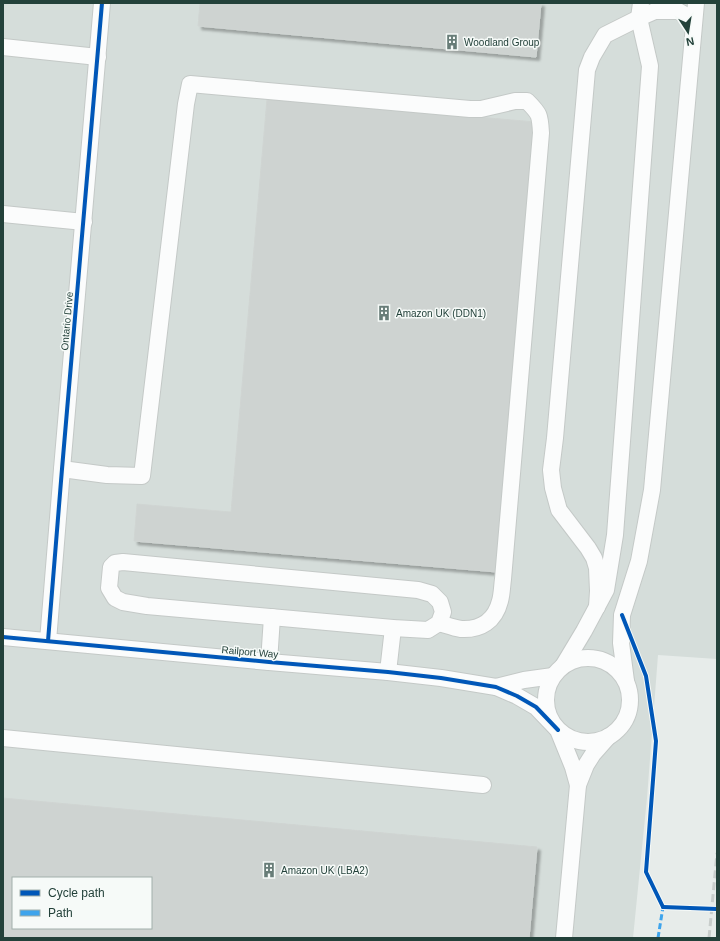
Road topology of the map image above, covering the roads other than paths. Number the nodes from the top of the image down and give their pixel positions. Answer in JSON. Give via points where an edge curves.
{"nodes":[{"id":1,"x":102,"y":3,"type":"edge"},
{"id":2,"x":696,"y":3,"type":"edge"},
{"id":3,"x":640,"y":10,"type":"edge"},
{"id":4,"x":694,"y":20,"type":"junction"},
{"id":5,"x":3,"y":47,"type":"edge"},
{"id":6,"x":98,"y":57,"type":"junction"},
{"id":7,"x":3,"y":214,"type":"edge"},
{"id":8,"x":84,"y":222,"type":"junction"},
{"id":9,"x":62,"y":469,"type":"junction"},
{"id":10,"x":597,"y":607,"type":"junction"},
{"id":11,"x":272,"y":617,"type":"junction"},
{"id":12,"x":439,"y":623,"type":"junction"},
{"id":13,"x":393,"y":628,"type":"junction"},
{"id":14,"x":3,"y":638,"type":"edge"},
{"id":15,"x":48,"y":641,"type":"junction"},
{"id":16,"x":269,"y":662,"type":"junction"},
{"id":17,"x":558,"y":671,"type":"junction"},
{"id":18,"x":388,"y":672,"type":"junction"},
{"id":19,"x":626,"y":681,"type":"junction"},
{"id":20,"x":496,"y":688,"type":"junction"},
{"id":21,"x":558,"y":730,"type":"junction"},
{"id":22,"x":608,"y":737,"type":"junction"},
{"id":23,"x":3,"y":738,"type":"edge"},
{"id":24,"x":483,"y":785,"type":"dead end"},
{"id":25,"x":578,"y":785,"type":"junction"},
{"id":26,"x":564,"y":938,"type":"edge"}],
"edges":[{"from":1,"to":6,"type":"street","name":"Ontario Drive"},
{"from":2,"to":4,"type":"street"},
{"from":3,"to":4,"type":"street","via":[[678,11]]},
{"from":3,"to":10,"type":"street","via":[[650,66],[615,535],[606,590]]},
{"from":3,"to":10,"type":"street","via":[[605,35],[587,70],[551,470],[552,488],[559,510],[594,558],[597,568]]},
{"from":4,"to":19,"type":"street","via":[[652,490],[639,561],[622,615],[621,643]]},
{"from":5,"to":6,"type":"street"},
{"from":6,"to":8,"type":"street","name":"Ontario Drive"},
{"from":7,"to":8,"type":"street"},
{"from":8,"to":9,"type":"street","name":"Ontario Drive"},
{"from":9,"to":12,"type":"street","via":[[107,475],[142,476],[190,84],[470,109],[527,101],[541,118],[541,133],[500,602],[494,616],[486,624],[472,629],[459,629]]},
{"from":9,"to":15,"type":"street","name":"Ontario Drive"},
{"from":10,"to":17,"type":"street"},
{"from":11,"to":12,"type":"street","via":[[123,602],[115,598],[109,588],[111,567],[115,563],[123,562],[418,590],[432,594],[440,602],[443,612]]},
{"from":11,"to":13,"type":"street"},
{"from":11,"to":16,"type":"street"},
{"from":12,"to":13,"type":"street","via":[[428,630]]},
{"from":13,"to":18,"type":"street"},
{"from":14,"to":15,"type":"street","name":"Railport Way"},
{"from":15,"to":16,"type":"street","name":"Railport Way"},
{"from":16,"to":18,"type":"street","name":"Railport Way"},
{"from":17,"to":19,"type":"street","via":[[576,659],[591,658],[605,661],[617,669]]},
{"from":17,"to":20,"type":"street"},
{"from":17,"to":21,"type":"street","via":[[547,690],[546,704],[550,718]]},
{"from":18,"to":20,"type":"street","name":"Railport Way"},
{"from":19,"to":22,"type":"street","via":[[630,694],[630,708],[624,722]]},
{"from":20,"to":21,"type":"street","name":"Railport Way","via":[[536,707]]},
{"from":21,"to":22,"type":"street","via":[[566,736],[586,742]]},
{"from":21,"to":25,"type":"street"},
{"from":22,"to":25,"type":"street","via":[[586,765]]},
{"from":23,"to":24,"type":"street"},
{"from":25,"to":26,"type":"street"}]}
